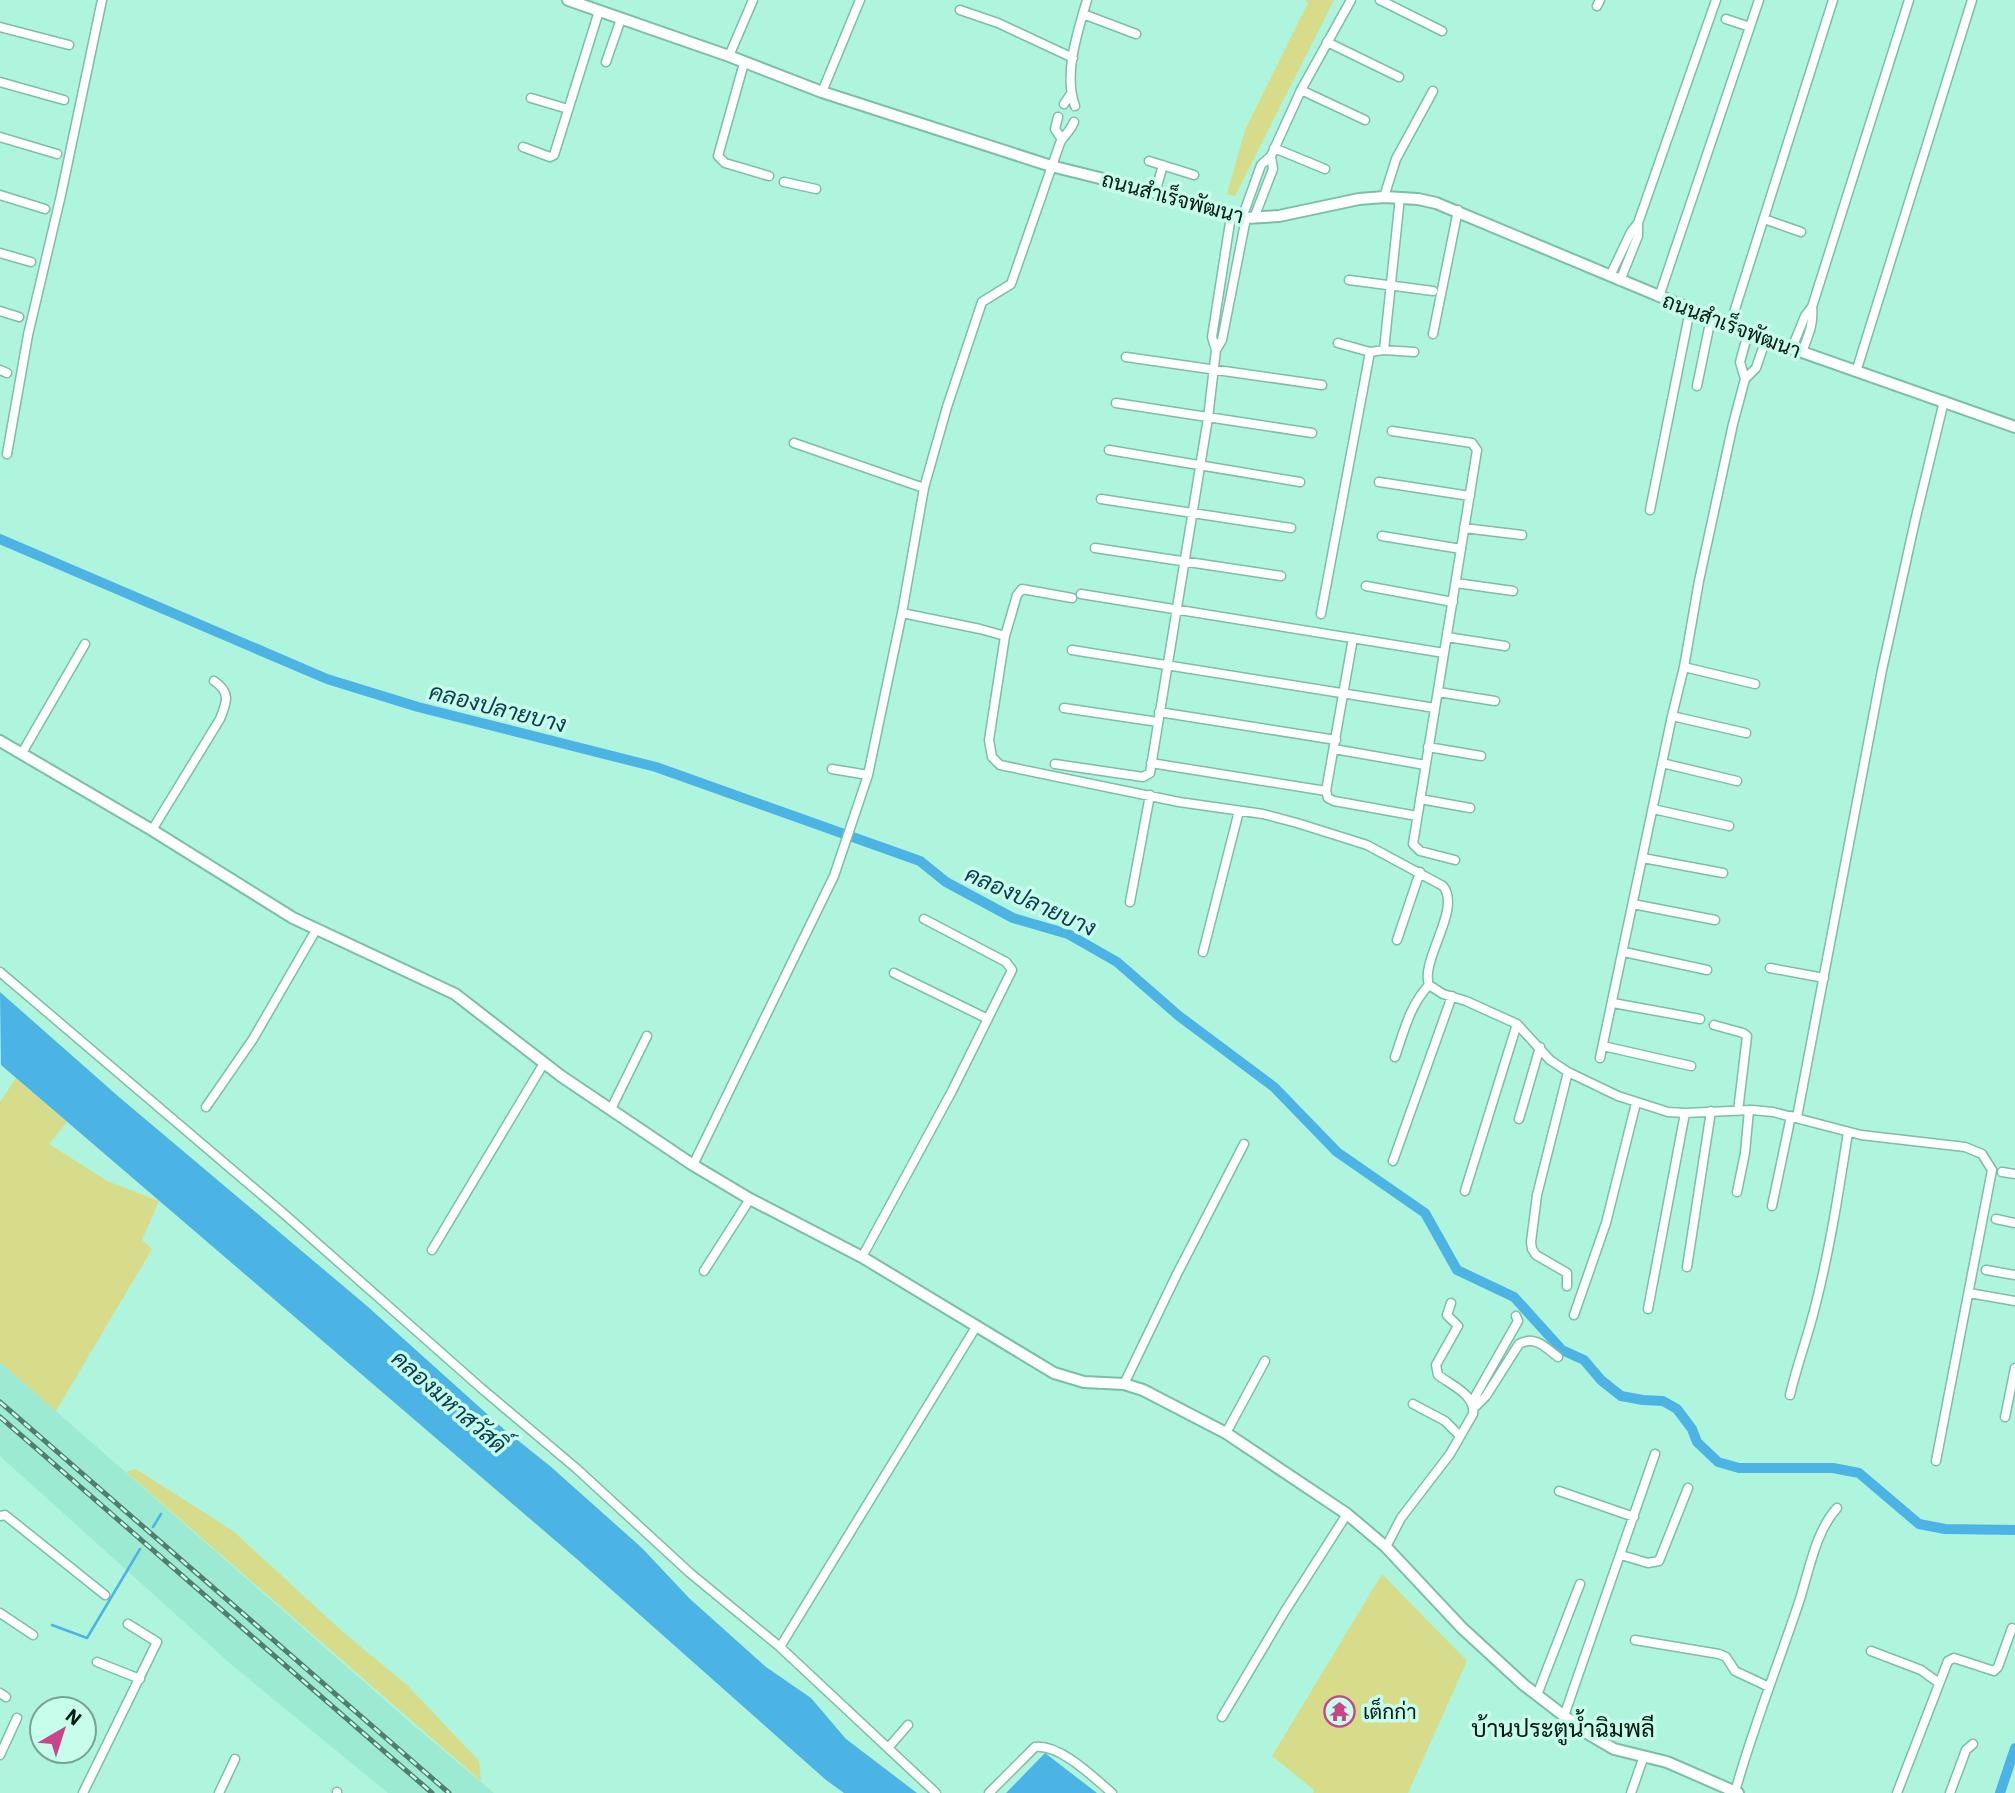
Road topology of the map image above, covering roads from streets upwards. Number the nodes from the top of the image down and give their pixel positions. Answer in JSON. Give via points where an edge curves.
{"nodes":[{"id":1,"x":102,"y":0,"type":"edge"},
{"id":2,"x":568,"y":0,"type":"edge"},
{"id":3,"x":753,"y":0,"type":"edge"},
{"id":4,"x":860,"y":0,"type":"edge"},
{"id":5,"x":1351,"y":0,"type":"edge"},
{"id":6,"x":1380,"y":0,"type":"edge"},
{"id":7,"x":1716,"y":0,"type":"edge"},
{"id":8,"x":1759,"y":0,"type":"edge"},
{"id":9,"x":1833,"y":0,"type":"edge"},
{"id":10,"x":1909,"y":0,"type":"edge"},
{"id":11,"x":1972,"y":0,"type":"edge"},
{"id":12,"x":1084,"y":1,"type":"edge"},
{"id":13,"x":960,"y":10,"type":"dead end"},
{"id":14,"x":599,"y":11,"type":"junction"},
{"id":15,"x":1083,"y":14,"type":"junction"},
{"id":16,"x":621,"y":19,"type":"junction"},
{"id":17,"x":1727,"y":19,"type":"dead end"},
{"id":18,"x":0,"y":27,"type":"edge"},
{"id":19,"x":1750,"y":27,"type":"junction"},
{"id":20,"x":1442,"y":31,"type":"dead end"},
{"id":21,"x":1136,"y":34,"type":"dead end"},
{"id":22,"x":1327,"y":42,"type":"junction"},
{"id":23,"x":69,"y":46,"type":"dead end"},
{"id":24,"x":729,"y":56,"type":"junction"},
{"id":25,"x":1073,"y":58,"type":"junction"},
{"id":26,"x":606,"y":62,"type":"dead end"},
{"id":27,"x":744,"y":63,"type":"junction"},
{"id":28,"x":1399,"y":77,"type":"dead end"},
{"id":29,"x":0,"y":82,"type":"edge"},
{"id":30,"x":1301,"y":90,"type":"junction"},
{"id":31,"x":1433,"y":91,"type":"dead end"},
{"id":32,"x":822,"y":92,"type":"junction"},
{"id":33,"x":1070,"y":95,"type":"junction"},
{"id":34,"x":531,"y":98,"type":"dead end"},
{"id":35,"x":64,"y":100,"type":"dead end"},
{"id":36,"x":1064,"y":104,"type":"dead end"},
{"id":37,"x":1075,"y":106,"type":"dead end"},
{"id":38,"x":568,"y":109,"type":"junction"},
{"id":39,"x":1058,"y":117,"type":"dead end"},
{"id":40,"x":1365,"y":120,"type":"dead end"},
{"id":41,"x":1074,"y":122,"type":"dead end"},
{"id":42,"x":0,"y":137,"type":"edge"},
{"id":43,"x":1061,"y":141,"type":"junction"},
{"id":44,"x":523,"y":147,"type":"dead end"},
{"id":45,"x":1272,"y":152,"type":"junction"},
{"id":46,"x":57,"y":153,"type":"dead end"},
{"id":47,"x":1149,"y":161,"type":"dead end"},
{"id":48,"x":1053,"y":162,"type":"junction"},
{"id":49,"x":1163,"y":165,"type":"junction"},
{"id":50,"x":1325,"y":169,"type":"dead end"},
{"id":51,"x":769,"y":176,"type":"dead end"},
{"id":52,"x":1194,"y":176,"type":"dead end"},
{"id":53,"x":784,"y":182,"type":"dead end"},
{"id":54,"x":1158,"y":184,"type":"junction"},
{"id":55,"x":817,"y":189,"type":"dead end"},
{"id":56,"x":0,"y":195,"type":"edge"},
{"id":57,"x":1384,"y":197,"type":"junction"},
{"id":58,"x":1400,"y":197,"type":"junction"},
{"id":59,"x":46,"y":209,"type":"dead end"},
{"id":60,"x":1458,"y":210,"type":"junction"},
{"id":61,"x":1243,"y":217,"type":"junction"},
{"id":62,"x":1764,"y":219,"type":"junction"},
{"id":63,"x":1801,"y":232,"type":"dead end"},
{"id":64,"x":0,"y":253,"type":"edge"},
{"id":65,"x":31,"y":262,"type":"dead end"},
{"id":66,"x":1615,"y":279,"type":"junction"},
{"id":67,"x":1349,"y":280,"type":"dead end"},
{"id":68,"x":1392,"y":284,"type":"junction"},
{"id":69,"x":1433,"y":291,"type":"dead end"},
{"id":70,"x":1218,"y":296,"type":"junction"},
{"id":71,"x":1660,"y":297,"type":"junction"},
{"id":72,"x":1230,"y":299,"type":"junction"},
{"id":73,"x":1690,"y":310,"type":"junction"},
{"id":74,"x":0,"y":311,"type":"edge"},
{"id":75,"x":19,"y":317,"type":"dead end"},
{"id":76,"x":1711,"y":318,"type":"junction"},
{"id":77,"x":1730,"y":326,"type":"junction"},
{"id":78,"x":1748,"y":333,"type":"junction"},
{"id":79,"x":1433,"y":334,"type":"dead end"},
{"id":80,"x":1766,"y":339,"type":"junction"},
{"id":81,"x":1338,"y":344,"type":"dead end"},
{"id":82,"x":1216,"y":350,"type":"junction"},
{"id":83,"x":1797,"y":350,"type":"junction"},
{"id":84,"x":1384,"y":351,"type":"junction"},
{"id":85,"x":1370,"y":352,"type":"junction"},
{"id":86,"x":1414,"y":352,"type":"dead end"},
{"id":87,"x":1126,"y":358,"type":"dead end"},
{"id":88,"x":1214,"y":372,"type":"junction"},
{"id":89,"x":1856,"y":372,"type":"junction"},
{"id":90,"x":1745,"y":379,"type":"junction"},
{"id":91,"x":1322,"y":386,"type":"dead end"},
{"id":92,"x":1698,"y":387,"type":"dead end"},
{"id":93,"x":1944,"y":401,"type":"junction"},
{"id":94,"x":1116,"y":403,"type":"dead end"},
{"id":95,"x":1208,"y":418,"type":"junction"},
{"id":96,"x":2015,"y":426,"type":"edge"},
{"id":97,"x":1391,"y":431,"type":"dead end"},
{"id":98,"x":1312,"y":433,"type":"dead end"},
{"id":99,"x":794,"y":443,"type":"dead end"},
{"id":100,"x":1109,"y":450,"type":"dead end"},
{"id":101,"x":7,"y":454,"type":"dead end"},
{"id":102,"x":1200,"y":467,"type":"junction"},
{"id":103,"x":1300,"y":482,"type":"dead end"},
{"id":104,"x":1380,"y":482,"type":"dead end"},
{"id":105,"x":923,"y":488,"type":"junction"},
{"id":106,"x":1470,"y":496,"type":"junction"},
{"id":107,"x":1101,"y":499,"type":"dead end"},
{"id":108,"x":1650,"y":510,"type":"dead end"},
{"id":109,"x":1192,"y":514,"type":"junction"},
{"id":110,"x":1291,"y":528,"type":"dead end"},
{"id":111,"x":1464,"y":528,"type":"junction"},
{"id":112,"x":1522,"y":535,"type":"dead end"},
{"id":113,"x":1382,"y":536,"type":"dead end"},
{"id":114,"x":1094,"y":548,"type":"dead end"},
{"id":115,"x":1461,"y":549,"type":"junction"},
{"id":116,"x":1184,"y":562,"type":"junction"},
{"id":117,"x":1281,"y":576,"type":"dead end"},
{"id":118,"x":1456,"y":583,"type":"junction"},
{"id":119,"x":1366,"y":586,"type":"dead end"},
{"id":120,"x":1513,"y":591,"type":"dead end"},
{"id":121,"x":1082,"y":594,"type":"dead end"},
{"id":122,"x":1072,"y":598,"type":"dead end"},
{"id":123,"x":1453,"y":602,"type":"junction"},
{"id":124,"x":1177,"y":609,"type":"junction"},
{"id":125,"x":902,"y":612,"type":"junction"},
{"id":126,"x":1321,"y":614,"type":"dead end"},
{"id":127,"x":1005,"y":636,"type":"junction"},
{"id":128,"x":1447,"y":636,"type":"junction"},
{"id":129,"x":1353,"y":638,"type":"junction"},
{"id":130,"x":85,"y":643,"type":"dead end"},
{"id":131,"x":1505,"y":646,"type":"dead end"},
{"id":132,"x":1072,"y":650,"type":"dead end"},
{"id":133,"x":1444,"y":653,"type":"junction"},
{"id":134,"x":1168,"y":665,"type":"junction"},
{"id":135,"x":1684,"y":667,"type":"junction"},
{"id":136,"x":214,"y":681,"type":"dead end"},
{"id":137,"x":1755,"y":684,"type":"dead end"},
{"id":138,"x":1344,"y":692,"type":"junction"},
{"id":139,"x":1437,"y":692,"type":"junction"},
{"id":140,"x":1495,"y":701,"type":"dead end"},
{"id":141,"x":1064,"y":708,"type":"dead end"},
{"id":142,"x":1436,"y":708,"type":"junction"},
{"id":143,"x":1159,"y":712,"type":"junction"},
{"id":144,"x":1672,"y":716,"type":"junction"},
{"id":145,"x":1158,"y":722,"type":"junction"},
{"id":146,"x":1746,"y":733,"type":"dead end"},
{"id":147,"x":1336,"y":740,"type":"junction"},
{"id":148,"x":0,"y":741,"type":"edge"},
{"id":149,"x":1428,"y":747,"type":"junction"},
{"id":150,"x":1334,"y":749,"type":"junction"},
{"id":151,"x":22,"y":753,"type":"junction"},
{"id":152,"x":1481,"y":756,"type":"dead end"},
{"id":153,"x":1151,"y":763,"type":"junction"},
{"id":154,"x":1662,"y":763,"type":"junction"},
{"id":155,"x":1055,"y":764,"type":"dead end"},
{"id":156,"x":1425,"y":765,"type":"junction"},
{"id":157,"x":832,"y":769,"type":"dead end"},
{"id":158,"x":868,"y":775,"type":"junction"},
{"id":159,"x":1737,"y":780,"type":"dead end"},
{"id":160,"x":1326,"y":791,"type":"junction"},
{"id":161,"x":1150,"y":795,"type":"junction"},
{"id":162,"x":1420,"y":799,"type":"junction"},
{"id":163,"x":1470,"y":808,"type":"dead end"},
{"id":164,"x":1653,"y":809,"type":"junction"},
{"id":165,"x":1239,"y":811,"type":"junction"},
{"id":166,"x":1417,"y":816,"type":"junction"},
{"id":167,"x":1729,"y":826,"type":"dead end"},
{"id":168,"x":152,"y":830,"type":"junction"},
{"id":169,"x":1643,"y":858,"type":"junction"},
{"id":170,"x":1455,"y":860,"type":"dead end"},
{"id":171,"x":1420,"y":872,"type":"junction"},
{"id":172,"x":1723,"y":873,"type":"dead end"},
{"id":173,"x":1130,"y":902,"type":"dead end"},
{"id":174,"x":1633,"y":904,"type":"junction"},
{"id":175,"x":924,"y":919,"type":"dead end"},
{"id":176,"x":1715,"y":920,"type":"dead end"},
{"id":177,"x":316,"y":930,"type":"junction"},
{"id":178,"x":1397,"y":940,"type":"dead end"},
{"id":179,"x":1203,"y":952,"type":"dead end"},
{"id":180,"x":1624,"y":952,"type":"junction"},
{"id":181,"x":1770,"y":968,"type":"dead end"},
{"id":182,"x":1707,"y":970,"type":"dead end"},
{"id":183,"x":0,"y":972,"type":"edge"},
{"id":184,"x":894,"y":973,"type":"dead end"},
{"id":185,"x":1824,"y":978,"type":"junction"},
{"id":186,"x":1429,"y":985,"type":"junction"},
{"id":187,"x":1452,"y":996,"type":"junction"},
{"id":188,"x":1613,"y":1003,"type":"junction"},
{"id":189,"x":988,"y":1019,"type":"junction"},
{"id":190,"x":1700,"y":1019,"type":"dead end"},
{"id":191,"x":1517,"y":1024,"type":"junction"},
{"id":192,"x":1714,"y":1025,"type":"dead end"},
{"id":193,"x":647,"y":1036,"type":"dead end"},
{"id":194,"x":1603,"y":1046,"type":"junction"},
{"id":195,"x":1540,"y":1047,"type":"junction"},
{"id":196,"x":1395,"y":1057,"type":"dead end"},
{"id":197,"x":1600,"y":1058,"type":"dead end"},
{"id":198,"x":544,"y":1063,"type":"junction"},
{"id":199,"x":1690,"y":1066,"type":"dead end"},
{"id":200,"x":1568,"y":1072,"type":"junction"},
{"id":201,"x":1636,"y":1103,"type":"junction"},
{"id":202,"x":206,"y":1107,"type":"dead end"},
{"id":203,"x":611,"y":1110,"type":"junction"},
{"id":204,"x":1749,"y":1110,"type":"junction"},
{"id":205,"x":1711,"y":1111,"type":"junction"},
{"id":206,"x":1738,"y":1111,"type":"junction"},
{"id":207,"x":1685,"y":1113,"type":"junction"},
{"id":208,"x":1794,"y":1117,"type":"junction"},
{"id":209,"x":1519,"y":1119,"type":"dead end"},
{"id":210,"x":1848,"y":1132,"type":"junction"},
{"id":211,"x":1244,"y":1144,"type":"dead end"},
{"id":212,"x":1393,"y":1161,"type":"dead end"},
{"id":213,"x":693,"y":1165,"type":"junction"},
{"id":214,"x":2002,"y":1172,"type":"dead end"},
{"id":215,"x":2015,"y":1174,"type":"edge"},
{"id":216,"x":1465,"y":1191,"type":"dead end"},
{"id":217,"x":1737,"y":1192,"type":"dead end"},
{"id":218,"x":750,"y":1199,"type":"junction"},
{"id":219,"x":1772,"y":1206,"type":"dead end"},
{"id":220,"x":1996,"y":1219,"type":"dead end"},
{"id":221,"x":2015,"y":1223,"type":"edge"},
{"id":222,"x":432,"y":1250,"type":"dead end"},
{"id":223,"x":862,"y":1257,"type":"junction"},
{"id":224,"x":1688,"y":1267,"type":"dead end"},
{"id":225,"x":1986,"y":1270,"type":"dead end"},
{"id":226,"x":704,"y":1271,"type":"dead end"},
{"id":227,"x":2015,"y":1275,"type":"edge"},
{"id":228,"x":1567,"y":1286,"type":"dead end"},
{"id":229,"x":1969,"y":1293,"type":"junction"},
{"id":230,"x":2015,"y":1301,"type":"edge"},
{"id":231,"x":1451,"y":1303,"type":"dead end"},
{"id":232,"x":1648,"y":1309,"type":"dead end"},
{"id":233,"x":1574,"y":1315,"type":"dead end"},
{"id":234,"x":1516,"y":1316,"type":"dead end"},
{"id":235,"x":976,"y":1327,"type":"junction"},
{"id":236,"x":1558,"y":1357,"type":"dead end"},
{"id":237,"x":1265,"y":1361,"type":"dead end"},
{"id":238,"x":2015,"y":1368,"type":"edge"},
{"id":239,"x":1124,"y":1384,"type":"junction"},
{"id":240,"x":1790,"y":1395,"type":"dead end"},
{"id":241,"x":1413,"y":1404,"type":"dead end"},
{"id":242,"x":1473,"y":1405,"type":"junction"},
{"id":243,"x":2005,"y":1418,"type":"dead end"},
{"id":244,"x":1226,"y":1433,"type":"junction"},
{"id":245,"x":1460,"y":1436,"type":"junction"},
{"id":246,"x":1655,"y":1454,"type":"dead end"},
{"id":247,"x":1936,"y":1461,"type":"dead end"},
{"id":248,"x":1688,"y":1488,"type":"dead end"},
{"id":249,"x":1559,"y":1491,"type":"dead end"},
{"id":250,"x":1837,"y":1508,"type":"dead end"},
{"id":251,"x":1347,"y":1514,"type":"junction"},
{"id":252,"x":3,"y":1516,"type":"edge"},
{"id":253,"x":1634,"y":1517,"type":"junction"},
{"id":254,"x":1386,"y":1547,"type":"junction"},
{"id":255,"x":1621,"y":1555,"type":"junction"},
{"id":256,"x":1580,"y":1584,"type":"dead end"},
{"id":257,"x":105,"y":1595,"type":"dead end"},
{"id":258,"x":0,"y":1613,"type":"edge"},
{"id":259,"x":128,"y":1624,"type":"dead end"},
{"id":260,"x":2012,"y":1628,"type":"dead end"},
{"id":261,"x":33,"y":1635,"type":"dead end"},
{"id":262,"x":1635,"y":1640,"type":"dead end"},
{"id":263,"x":779,"y":1647,"type":"junction"},
{"id":264,"x":1871,"y":1651,"type":"dead end"},
{"id":265,"x":97,"y":1662,"type":"dead end"},
{"id":266,"x":140,"y":1679,"type":"junction"},
{"id":267,"x":1939,"y":1683,"type":"junction"},
{"id":268,"x":1769,"y":1687,"type":"junction"},
{"id":269,"x":1537,"y":1695,"type":"junction"},
{"id":270,"x":1564,"y":1716,"type":"junction"},
{"id":271,"x":1223,"y":1717,"type":"dead end"},
{"id":272,"x":17,"y":1718,"type":"dead end"},
{"id":273,"x":908,"y":1725,"type":"dead end"},
{"id":274,"x":1973,"y":1745,"type":"dead end"},
{"id":275,"x":888,"y":1748,"type":"junction"},
{"id":276,"x":0,"y":1755,"type":"edge"},
{"id":277,"x":1644,"y":1756,"type":"junction"},
{"id":278,"x":235,"y":1759,"type":"dead end"},
{"id":279,"x":1737,"y":1792,"type":"edge"},
{"id":280,"x":83,"y":1793,"type":"edge"},
{"id":281,"x":219,"y":1793,"type":"edge"},
{"id":282,"x":936,"y":1793,"type":"edge"},
{"id":283,"x":989,"y":1793,"type":"edge"},
{"id":284,"x":1112,"y":1793,"type":"edge"},
{"id":285,"x":1631,"y":1793,"type":"edge"},
{"id":286,"x":1897,"y":1793,"type":"edge"},
{"id":287,"x":1950,"y":1793,"type":"edge"}],
"edges":[{"from":1,"to":101,"type":"street","via":[[28,335]]},
{"from":2,"to":14,"type":"street","name":"ถนนสำเร็จพัฒนา"},
{"from":3,"to":24,"type":"street"},
{"from":4,"to":32,"type":"street"},
{"from":5,"to":22,"type":"street"},
{"from":6,"to":20,"type":"street"},
{"from":7,"to":66,"type":"street","via":[[1638,223],[1638,236]]},
{"from":8,"to":19,"type":"street"},
{"from":9,"to":62,"type":"street"},
{"from":10,"to":83,"type":"street","via":[[1812,307],[1810,331]]},
{"from":11,"to":89,"type":"street"},
{"from":12,"to":15,"type":"street"},
{"from":13,"to":25,"type":"street"},
{"from":14,"to":16,"type":"street","name":"ถนนสำเร็จพัฒนา"},
{"from":14,"to":38,"type":"street"},
{"from":15,"to":21,"type":"street"},
{"from":15,"to":25,"type":"street"},
{"from":16,"to":24,"type":"street","name":"ถนนสำเร็จพัฒนา"},
{"from":16,"to":26,"type":"street"},
{"from":17,"to":19,"type":"street"},
{"from":18,"to":23,"type":"street"},
{"from":19,"to":71,"type":"street"},
{"from":22,"to":28,"type":"street"},
{"from":22,"to":30,"type":"street"},
{"from":24,"to":27,"type":"street","name":"ถนนสำเร็จพัฒนา"},
{"from":25,"to":33,"type":"street"},
{"from":27,"to":32,"type":"street","name":"ถนนสำเร็จพัฒนา"},
{"from":27,"to":51,"type":"street","via":[[718,156],[725,163]]},
{"from":29,"to":35,"type":"street"},
{"from":30,"to":40,"type":"street"},
{"from":30,"to":45,"type":"street"},
{"from":31,"to":57,"type":"street","via":[[1396,159]]},
{"from":32,"to":48,"type":"street","name":"ถนนสำเร็จพัฒนา"},
{"from":33,"to":36,"type":"street"},
{"from":33,"to":37,"type":"street"},
{"from":34,"to":38,"type":"street"},
{"from":38,"to":44,"type":"street","via":[[554,155]]},
{"from":39,"to":43,"type":"street","via":[[1055,129]]},
{"from":41,"to":43,"type":"street"},
{"from":42,"to":46,"type":"street"},
{"from":43,"to":48,"type":"street"},
{"from":45,"to":50,"type":"street"},
{"from":45,"to":61,"type":"street","via":[[1261,165]]},
{"from":45,"to":61,"type":"street","via":[[1273,169]]},
{"from":47,"to":49,"type":"street"},
{"from":48,"to":54,"type":"street","name":"ถนนสำเร็จพัฒนา"},
{"from":48,"to":105,"type":"street","via":[[1011,284],[982,302]]},
{"from":49,"to":52,"type":"street"},
{"from":49,"to":54,"type":"street"},
{"from":53,"to":55,"type":"street"},
{"from":54,"to":61,"type":"street","name":"ถนนสำเร็จพัฒนา"},
{"from":56,"to":59,"type":"street"},
{"from":57,"to":58,"type":"street","name":"ถนนสำเร็จพัฒนา"},
{"from":57,"to":61,"type":"street","name":"ถนนสำเร็จพัฒนา","via":[[1279,216]]},
{"from":58,"to":60,"type":"street","name":"ถนนสำเร็จพัฒนา"},
{"from":58,"to":68,"type":"street"},
{"from":60,"to":66,"type":"street","name":"ถนนสำเร็จพัฒนา"},
{"from":60,"to":79,"type":"street"},
{"from":61,"to":70,"type":"street"},
{"from":61,"to":72,"type":"street"},
{"from":62,"to":63,"type":"street"},
{"from":62,"to":77,"type":"street"},
{"from":64,"to":65,"type":"street"},
{"from":66,"to":71,"type":"street","name":"ถนนสำเร็จพัฒนา"},
{"from":67,"to":68,"type":"street"},
{"from":68,"to":69,"type":"street"},
{"from":68,"to":84,"type":"street"},
{"from":70,"to":72,"type":"street"},
{"from":70,"to":82,"type":"street","via":[[1212,337]]},
{"from":71,"to":73,"type":"street","name":"ถนนสำเร็จพัฒนา"},
{"from":72,"to":82,"type":"street"},
{"from":73,"to":76,"type":"street","name":"ถนนสำเร็จพัฒนา"},
{"from":73,"to":108,"type":"street"},
{"from":74,"to":75,"type":"street"},
{"from":76,"to":77,"type":"street","name":"ถนนสำเร็จพัฒนา"},
{"from":76,"to":92,"type":"street"},
{"from":77,"to":78,"type":"street","name":"ถนนสำเร็จพัฒนา"},
{"from":78,"to":80,"type":"street","name":"ถนนสำเร็จพัฒนา"},
{"from":78,"to":90,"type":"street","via":[[1740,362]]},
{"from":80,"to":83,"type":"street","name":"ถนนสำเร็จพัฒนา"},
{"from":80,"to":90,"type":"street","via":[[1756,368]]},
{"from":81,"to":85,"type":"street"},
{"from":82,"to":88,"type":"street"},
{"from":83,"to":89,"type":"street","name":"ถนนสำเร็จพัฒนา"},
{"from":84,"to":85,"type":"street"},
{"from":84,"to":86,"type":"street"},
{"from":85,"to":126,"type":"street"},
{"from":87,"to":88,"type":"street"},
{"from":88,"to":91,"type":"street"},
{"from":88,"to":95,"type":"street"},
{"from":89,"to":93,"type":"street","name":"ถนนสำเร็จพัฒนา"},
{"from":90,"to":135,"type":"street"},
{"from":93,"to":96,"type":"street","name":"ถนนสำเร็จพัฒนา"},
{"from":93,"to":185,"type":"street","via":[[1882,670]]},
{"from":94,"to":95,"type":"street"},
{"from":95,"to":98,"type":"street"},
{"from":95,"to":102,"type":"street"},
{"from":97,"to":106,"type":"street","via":[[1476,446]]},
{"from":99,"to":105,"type":"street"},
{"from":100,"to":102,"type":"street"},
{"from":102,"to":103,"type":"street"},
{"from":102,"to":109,"type":"street"},
{"from":104,"to":106,"type":"street"},
{"from":105,"to":125,"type":"street"},
{"from":106,"to":111,"type":"street"},
{"from":107,"to":109,"type":"street"},
{"from":109,"to":110,"type":"street"},
{"from":109,"to":116,"type":"street"},
{"from":111,"to":112,"type":"street"},
{"from":111,"to":115,"type":"street"},
{"from":113,"to":115,"type":"street"},
{"from":114,"to":116,"type":"street"},
{"from":115,"to":118,"type":"street"},
{"from":116,"to":117,"type":"street"},
{"from":116,"to":124,"type":"street"},
{"from":118,"to":120,"type":"street"},
{"from":118,"to":123,"type":"street"},
{"from":119,"to":123,"type":"street"},
{"from":121,"to":124,"type":"street"},
{"from":122,"to":127,"type":"street","via":[[1022,589]]},
{"from":123,"to":128,"type":"street"},
{"from":124,"to":129,"type":"street"},
{"from":124,"to":134,"type":"street"},
{"from":125,"to":127,"type":"street"},
{"from":125,"to":158,"type":"street"},
{"from":127,"to":161,"type":"street","via":[[989,740],[996,762]]},
{"from":128,"to":131,"type":"street"},
{"from":128,"to":133,"type":"street"},
{"from":129,"to":133,"type":"street"},
{"from":129,"to":138,"type":"street"},
{"from":130,"to":151,"type":"street"},
{"from":132,"to":134,"type":"street"},
{"from":133,"to":139,"type":"street"},
{"from":134,"to":138,"type":"street"},
{"from":134,"to":143,"type":"street"},
{"from":135,"to":137,"type":"street"},
{"from":135,"to":144,"type":"street"},
{"from":136,"to":168,"type":"street","via":[[225,689],[225,707]]},
{"from":138,"to":142,"type":"street"},
{"from":138,"to":147,"type":"street"},
{"from":139,"to":140,"type":"street"},
{"from":139,"to":142,"type":"street"},
{"from":141,"to":145,"type":"street"},
{"from":142,"to":149,"type":"street"},
{"from":143,"to":145,"type":"street"},
{"from":143,"to":147,"type":"street"},
{"from":144,"to":146,"type":"street"},
{"from":144,"to":154,"type":"street"},
{"from":145,"to":153,"type":"street"},
{"from":147,"to":150,"type":"street"},
{"from":148,"to":151,"type":"street"},
{"from":149,"to":152,"type":"street"},
{"from":149,"to":156,"type":"street"},
{"from":150,"to":156,"type":"street"},
{"from":150,"to":160,"type":"street"},
{"from":151,"to":168,"type":"street"},
{"from":153,"to":155,"type":"street","via":[[1150,773],[1143,777]]},
{"from":153,"to":160,"type":"street"},
{"from":154,"to":159,"type":"street"},
{"from":154,"to":164,"type":"street"},
{"from":156,"to":162,"type":"street"},
{"from":157,"to":158,"type":"street"},
{"from":158,"to":213,"type":"street","via":[[834,876]]},
{"from":160,"to":166,"type":"street","via":[[1334,801]]},
{"from":161,"to":165,"type":"street"},
{"from":161,"to":173,"type":"street"},
{"from":162,"to":163,"type":"street"},
{"from":162,"to":166,"type":"street"},
{"from":164,"to":167,"type":"street"},
{"from":164,"to":169,"type":"street"},
{"from":165,"to":171,"type":"street","via":[[1335,834]]},
{"from":165,"to":179,"type":"street"},
{"from":166,"to":170,"type":"street","via":[[1415,848]]},
{"from":168,"to":177,"type":"street"},
{"from":169,"to":172,"type":"street"},
{"from":169,"to":174,"type":"street"},
{"from":171,"to":178,"type":"street"},
{"from":171,"to":186,"type":"street","via":[[1439,881],[1448,892],[1449,904],[1428,972]]},
{"from":174,"to":176,"type":"street"},
{"from":174,"to":180,"type":"street"},
{"from":175,"to":189,"type":"street","via":[[1011,966]]},
{"from":177,"to":198,"type":"street","via":[[455,995]]},
{"from":177,"to":202,"type":"street"},
{"from":180,"to":182,"type":"street"},
{"from":180,"to":188,"type":"street"},
{"from":181,"to":185,"type":"street"},
{"from":183,"to":263,"type":"street"},
{"from":184,"to":189,"type":"street"},
{"from":185,"to":208,"type":"street"},
{"from":186,"to":187,"type":"street"},
{"from":186,"to":196,"type":"street","via":[[1412,1010]]},
{"from":187,"to":191,"type":"street"},
{"from":187,"to":212,"type":"street"},
{"from":188,"to":190,"type":"street"},
{"from":188,"to":194,"type":"street"},
{"from":189,"to":223,"type":"street"},
{"from":191,"to":195,"type":"street"},
{"from":191,"to":216,"type":"street"},
{"from":192,"to":206,"type":"street","via":[[1747,1036]]},
{"from":193,"to":203,"type":"street"},
{"from":194,"to":197,"type":"street"},
{"from":194,"to":199,"type":"street"},
{"from":195,"to":200,"type":"street"},
{"from":195,"to":209,"type":"street"},
{"from":198,"to":203,"type":"street"},
{"from":198,"to":222,"type":"street"},
{"from":200,"to":201,"type":"street"},
{"from":200,"to":228,"type":"street","via":[[1537,1195],[1531,1242],[1536,1255],[1567,1273]]},
{"from":201,"to":207,"type":"street"},
{"from":201,"to":233,"type":"street","via":[[1606,1223]]},
{"from":203,"to":213,"type":"street"},
{"from":204,"to":206,"type":"street"},
{"from":204,"to":208,"type":"street"},
{"from":204,"to":217,"type":"street"},
{"from":205,"to":206,"type":"street"},
{"from":205,"to":207,"type":"street"},
{"from":205,"to":224,"type":"street"},
{"from":207,"to":232,"type":"street"},
{"from":208,"to":210,"type":"street"},
{"from":208,"to":219,"type":"street"},
{"from":210,"to":229,"type":"street","via":[[1965,1147],[1986,1158],[1992,1170]]},
{"from":210,"to":240,"type":"street","via":[[1816,1306]]},
{"from":211,"to":239,"type":"street"},
{"from":213,"to":218,"type":"street"},
{"from":214,"to":215,"type":"street"},
{"from":218,"to":223,"type":"street"},
{"from":218,"to":226,"type":"street"},
{"from":220,"to":221,"type":"street"},
{"from":223,"to":235,"type":"street"},
{"from":225,"to":227,"type":"street"},
{"from":229,"to":230,"type":"street"},
{"from":229,"to":247,"type":"street"},
{"from":231,"to":242,"type":"street","via":[[1447,1315],[1458,1326],[1436,1370]]},
{"from":234,"to":242,"type":"street","via":[[1518,1321]]},
{"from":235,"to":239,"type":"street","via":[[1062,1376]]},
{"from":235,"to":263,"type":"street"},
{"from":236,"to":242,"type":"street","via":[[1537,1341],[1526,1340],[1486,1396]]},
{"from":237,"to":244,"type":"street"},
{"from":238,"to":243,"type":"street"},
{"from":239,"to":244,"type":"street"},
{"from":241,"to":245,"type":"street","via":[[1445,1421]]},
{"from":242,"to":245,"type":"street"},
{"from":244,"to":251,"type":"street"},
{"from":245,"to":254,"type":"street","via":[[1401,1518]]},
{"from":246,"to":253,"type":"street"},
{"from":248,"to":255,"type":"street","via":[[1659,1561],[1648,1563]]},
{"from":249,"to":253,"type":"street"},
{"from":250,"to":268,"type":"street","via":[[1821,1532]]},
{"from":251,"to":254,"type":"street"},
{"from":251,"to":271,"type":"street"},
{"from":252,"to":257,"type":"street"},
{"from":253,"to":255,"type":"street"},
{"from":254,"to":269,"type":"street","via":[[1462,1628]]},
{"from":255,"to":270,"type":"street"},
{"from":256,"to":269,"type":"street"},
{"from":258,"to":261,"type":"street"},
{"from":259,"to":266,"type":"street","via":[[158,1642]]},
{"from":260,"to":267,"type":"street","via":[[1994,1671],[1951,1658]]},
{"from":262,"to":268,"type":"street","via":[[1719,1654],[1735,1671]]},
{"from":263,"to":275,"type":"street"},
{"from":264,"to":267,"type":"street","via":[[1921,1670]]},
{"from":265,"to":266,"type":"street"},
{"from":266,"to":280,"type":"street"},
{"from":267,"to":286,"type":"street"},
{"from":268,"to":279,"type":"street"},
{"from":269,"to":270,"type":"street"},
{"from":270,"to":277,"type":"street","via":[[1614,1749]]},
{"from":272,"to":276,"type":"street"},
{"from":273,"to":275,"type":"street"},
{"from":274,"to":287,"type":"street","via":[[1966,1750]]},
{"from":275,"to":282,"type":"street"},
{"from":277,"to":279,"type":"street"},
{"from":277,"to":285,"type":"street"},
{"from":278,"to":281,"type":"street"},
{"from":283,"to":284,"type":"street","via":[[1035,1747],[1044,1746],[1056,1750]]}]}
